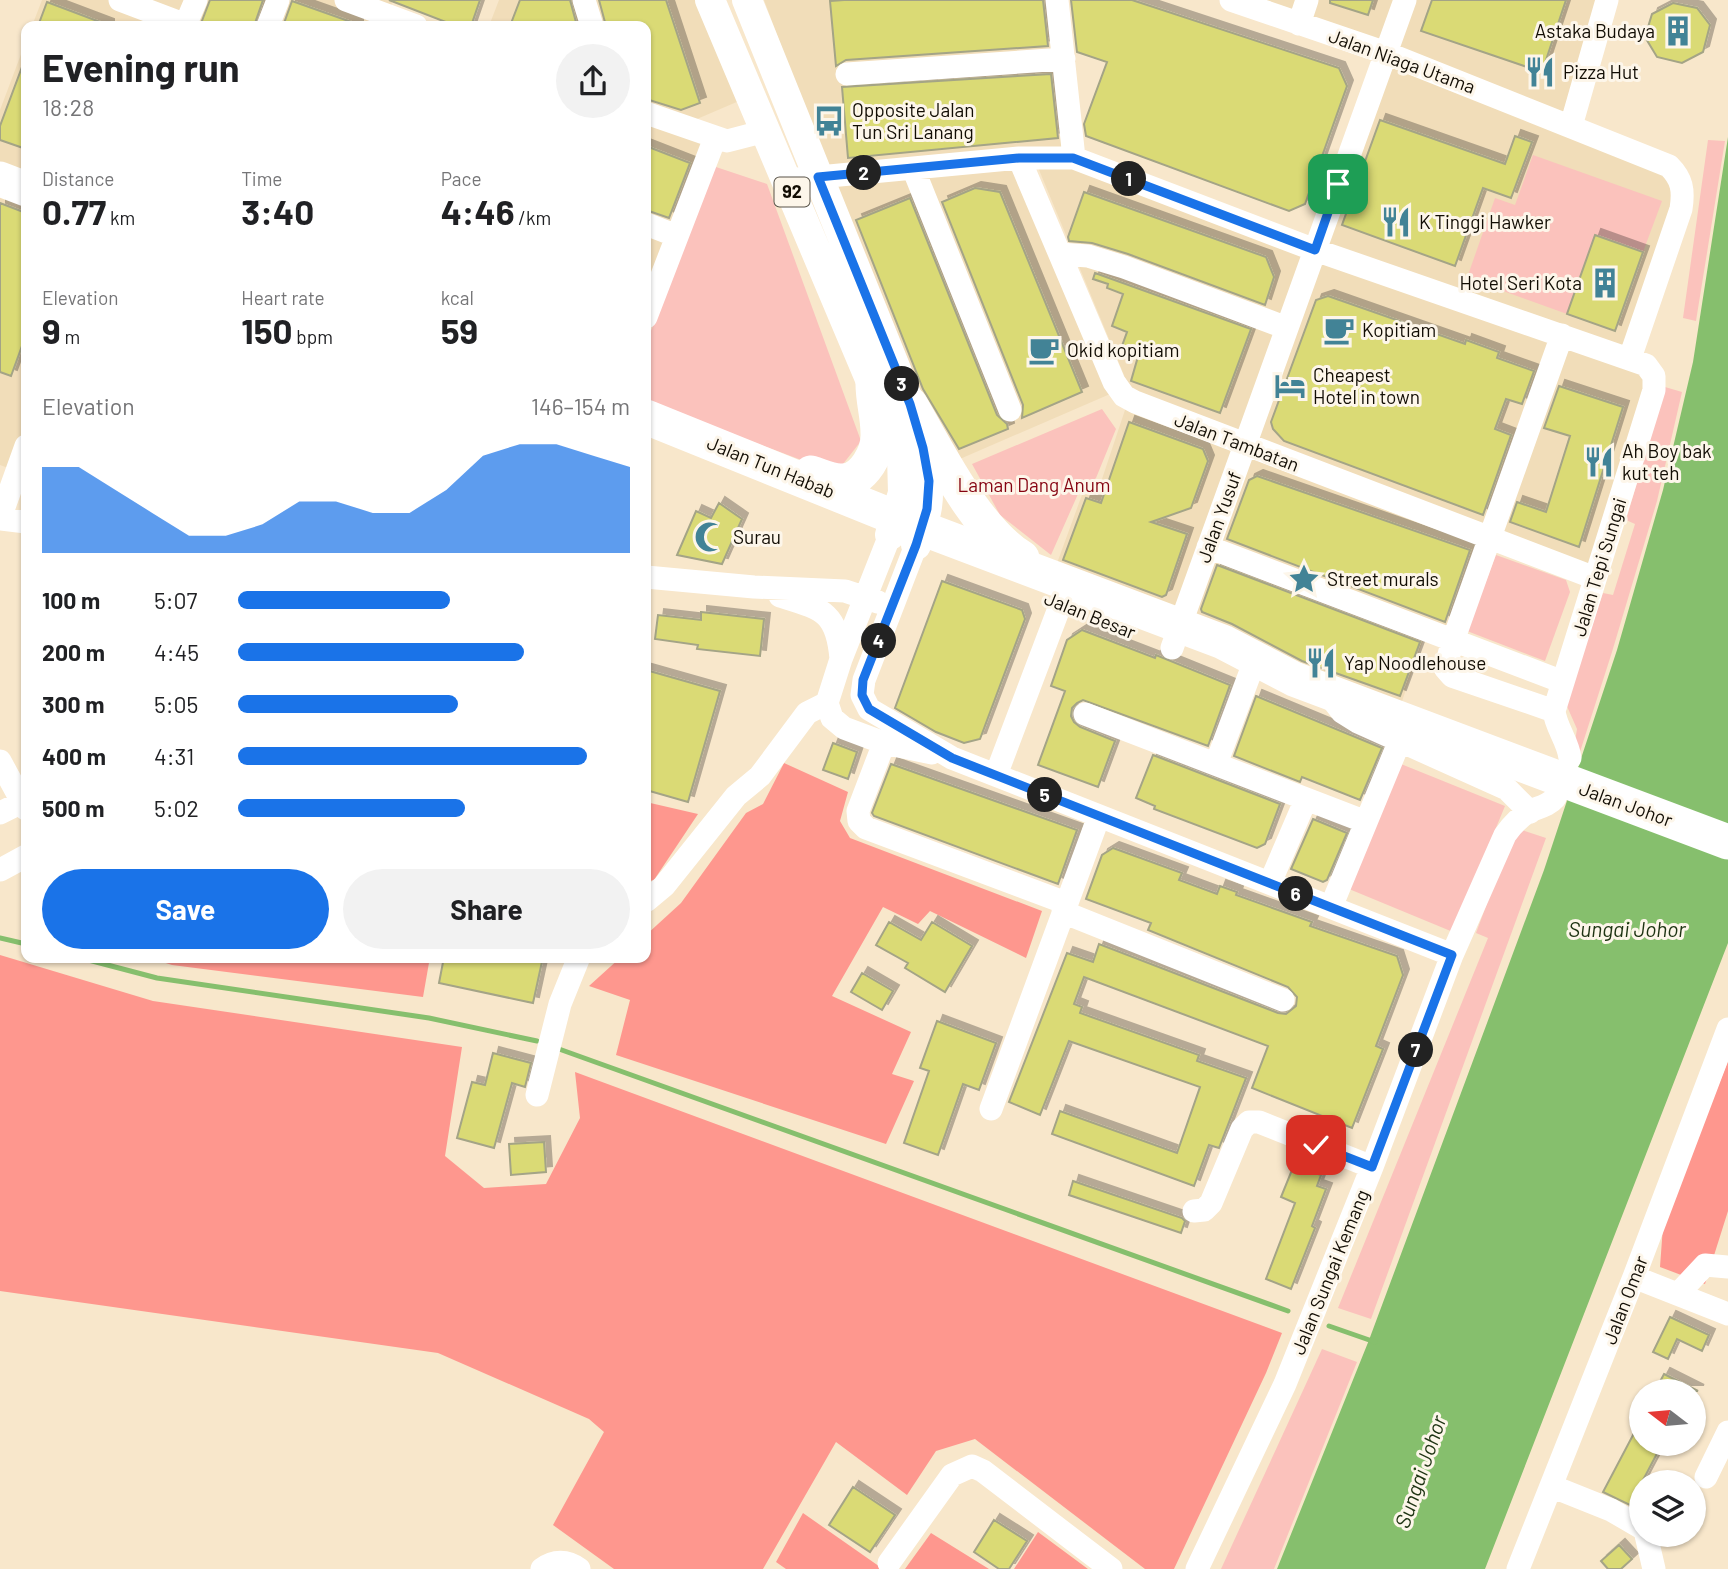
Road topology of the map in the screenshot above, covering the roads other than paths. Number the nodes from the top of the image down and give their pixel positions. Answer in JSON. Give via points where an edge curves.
{"nodes":[{"id":1,"x":120,"y":0,"type":"edge"},
{"id":2,"x":196,"y":0,"type":"edge"},
{"id":3,"x":278,"y":0,"type":"edge"},
{"id":4,"x":346,"y":0,"type":"edge"},
{"id":5,"x":584,"y":0,"type":"edge"},
{"id":6,"x":710,"y":0,"type":"edge"},
{"id":7,"x":747,"y":0,"type":"edge"},
{"id":8,"x":1058,"y":0,"type":"edge"},
{"id":9,"x":1231,"y":0,"type":"edge"},
{"id":10,"x":1307,"y":0,"type":"edge"},
{"id":11,"x":1405,"y":0,"type":"edge"},
{"id":12,"x":1607,"y":0,"type":"edge"},
{"id":13,"x":381,"y":13,"type":"edge"},
{"id":14,"x":173,"y":21,"type":"edge"},
{"id":15,"x":188,"y":21,"type":"edge"},
{"id":16,"x":270,"y":21,"type":"edge"},
{"id":17,"x":403,"y":21,"type":"edge"},
{"id":18,"x":590,"y":21,"type":"edge"},
{"id":19,"x":1299,"y":24,"type":"junction"},
{"id":20,"x":1386,"y":53,"type":"junction"},
{"id":21,"x":1064,"y":59,"type":"junction"},
{"id":22,"x":847,"y":75,"type":"dead end"},
{"id":23,"x":651,"y":115,"type":"edge"},
{"id":24,"x":1571,"y":126,"type":"junction"},
{"id":25,"x":765,"y":131,"type":"junction"},
{"id":26,"x":715,"y":138,"type":"junction"},
{"id":27,"x":1019,"y":158,"type":"junction"},
{"id":28,"x":1073,"y":158,"type":"junction"},
{"id":29,"x":913,"y":168,"type":"junction"},
{"id":30,"x":818,"y":177,"type":"junction"},
{"id":31,"x":787,"y":180,"type":"junction"},
{"id":32,"x":651,"y":226,"type":"edge"},
{"id":33,"x":677,"y":236,"type":"junction"},
{"id":34,"x":1315,"y":250,"type":"junction"},
{"id":35,"x":1060,"y":254,"type":"junction"},
{"id":36,"x":651,"y":304,"type":"edge"},
{"id":37,"x":1287,"y":328,"type":"junction"},
{"id":38,"x":1562,"y":335,"type":"junction"},
{"id":39,"x":1630,"y":358,"type":"junction"},
{"id":40,"x":873,"y":384,"type":"junction"},
{"id":41,"x":910,"y":404,"type":"junction"},
{"id":42,"x":1010,"y":410,"type":"dead end"},
{"id":43,"x":651,"y":419,"type":"edge"},
{"id":44,"x":651,"y":441,"type":"edge"},
{"id":45,"x":1245,"y":445,"type":"junction"},
{"id":46,"x":21,"y":460,"type":"edge"},
{"id":47,"x":760,"y":463,"type":"junction"},
{"id":48,"x":0,"y":519,"type":"edge"},
{"id":49,"x":21,"y":521,"type":"edge"},
{"id":50,"x":906,"y":531,"type":"junction"},
{"id":51,"x":1490,"y":539,"type":"junction"},
{"id":52,"x":1208,"y":547,"type":"junction"},
{"id":53,"x":651,"y":578,"type":"edge"},
{"id":54,"x":1595,"y":579,"type":"junction"},
{"id":55,"x":754,"y":587,"type":"junction"},
{"id":56,"x":1058,"y":590,"type":"junction"},
{"id":57,"x":865,"y":597,"type":"junction"},
{"id":58,"x":892,"y":608,"type":"junction"},
{"id":59,"x":1176,"y":637,"type":"junction"},
{"id":60,"x":1452,"y":641,"type":"junction"},
{"id":61,"x":841,"y":659,"type":"junction"},
{"id":62,"x":1252,"y":668,"type":"junction"},
{"id":63,"x":1563,"y":682,"type":"junction"},
{"id":64,"x":1309,"y":685,"type":"junction"},
{"id":65,"x":827,"y":702,"type":"junction"},
{"id":66,"x":1555,"y":711,"type":"junction"},
{"id":67,"x":1085,"y":714,"type":"dead end"},
{"id":68,"x":1400,"y":740,"type":"junction"},
{"id":69,"x":884,"y":743,"type":"junction"},
{"id":70,"x":952,"y":758,"type":"junction"},
{"id":71,"x":1570,"y":758,"type":"dead end"},
{"id":72,"x":0,"y":761,"type":"edge"},
{"id":73,"x":1216,"y":764,"type":"junction"},
{"id":74,"x":1523,"y":766,"type":"joint"},
{"id":75,"x":996,"y":775,"type":"junction"},
{"id":76,"x":1555,"y":798,"type":"dead end"},
{"id":77,"x":1306,"y":799,"type":"junction"},
{"id":78,"x":21,"y":800,"type":"edge"},
{"id":79,"x":21,"y":807,"type":"edge"},
{"id":80,"x":1530,"y":811,"type":"junction"},
{"id":81,"x":0,"y":813,"type":"edge"},
{"id":82,"x":1099,"y":816,"type":"junction"},
{"id":83,"x":1366,"y":822,"type":"junction"},
{"id":84,"x":1728,"y":842,"type":"edge"},
{"id":85,"x":21,"y":859,"type":"edge"},
{"id":86,"x":0,"y":870,"type":"edge"},
{"id":87,"x":1270,"y":883,"type":"junction"},
{"id":88,"x":651,"y":897,"type":"edge"},
{"id":89,"x":1331,"y":907,"type":"junction"},
{"id":90,"x":1065,"y":908,"type":"junction"},
{"id":91,"x":1452,"y":955,"type":"junction"},
{"id":92,"x":577,"y":963,"type":"edge"},
{"id":93,"x":1283,"y":1000,"type":"dead end"},
{"id":94,"x":1728,"y":1029,"type":"edge"},
{"id":95,"x":537,"y":1095,"type":"dead end"},
{"id":96,"x":991,"y":1109,"type":"dead end"},
{"id":97,"x":1372,"y":1167,"type":"junction"},
{"id":98,"x":1194,"y":1210,"type":"dead end"},
{"id":99,"x":1728,"y":1267,"type":"edge"},
{"id":100,"x":1634,"y":1277,"type":"junction"},
{"id":101,"x":1678,"y":1294,"type":"junction"},
{"id":102,"x":1728,"y":1314,"type":"edge"},
{"id":103,"x":1728,"y":1432,"type":"edge"},
{"id":104,"x":1706,"y":1477,"type":"dead end"},
{"id":105,"x":1551,"y":1486,"type":"junction"},
{"id":106,"x":1629,"y":1520,"type":"edge"},
{"id":107,"x":1649,"y":1547,"type":"edge"},
{"id":108,"x":889,"y":1563,"type":"dead end"},
{"id":109,"x":542,"y":1569,"type":"edge"},
{"id":110,"x":579,"y":1569,"type":"edge"},
{"id":111,"x":1111,"y":1569,"type":"edge"},
{"id":112,"x":1197,"y":1569,"type":"edge"},
{"id":113,"x":1518,"y":1569,"type":"edge"},
{"id":114,"x":1654,"y":1569,"type":"edge"}],
"edges":[{"from":1,"to":14,"type":"street"},
{"from":2,"to":15,"type":"street"},
{"from":3,"to":16,"type":"street"},
{"from":4,"to":13,"type":"street"},
{"from":5,"to":18,"type":"street"},
{"from":6,"to":25,"type":"main road","number":"92"},
{"from":7,"to":30,"type":"main road","number":"92"},
{"from":8,"to":21,"type":"street"},
{"from":9,"to":19,"type":"street","name":"Jalan Niaga Utama"},
{"from":10,"to":19,"type":"street"},
{"from":11,"to":20,"type":"street","name":"Jalan Yusuf"},
{"from":12,"to":24,"type":"street"},
{"from":13,"to":17,"type":"street"},
{"from":19,"to":20,"type":"street","name":"Jalan Niaga Utama"},
{"from":20,"to":24,"type":"street","name":"Jalan Niaga Utama"},
{"from":20,"to":34,"type":"street","name":"Jalan Yusuf"},
{"from":21,"to":22,"type":"street"},
{"from":21,"to":28,"type":"street"},
{"from":23,"to":26,"type":"street"},
{"from":24,"to":39,"type":"street","name":"Jalan Niaga Utama","via":[[1658,160],[1677,174],[1682,185],[1683,197]]},
{"from":25,"to":26,"type":"street","via":[[734,141]]},
{"from":25,"to":31,"type":"main road","number":"92"},
{"from":26,"to":33,"type":"street"},
{"from":27,"to":28,"type":"street"},
{"from":27,"to":29,"type":"street"},
{"from":27,"to":35,"type":"street","name":"Jalan Tambatan"},
{"from":28,"to":34,"type":"street"},
{"from":29,"to":30,"type":"street"},
{"from":29,"to":42,"type":"street"},
{"from":30,"to":31,"type":"street"},
{"from":30,"to":41,"type":"main road","number":"92"},
{"from":31,"to":40,"type":"main road","number":"92"},
{"from":32,"to":33,"type":"street"},
{"from":33,"to":36,"type":"street"},
{"from":34,"to":37,"type":"street","name":"Jalan Yusuf"},
{"from":34,"to":38,"type":"street"},
{"from":35,"to":37,"type":"street","via":[[1088,256],[1124,267]]},
{"from":35,"to":45,"type":"street","name":"Jalan Tambatan","via":[[1114,382],[1125,396]]},
{"from":37,"to":45,"type":"street","name":"Jalan Yusuf"},
{"from":38,"to":39,"type":"street"},
{"from":38,"to":51,"type":"street"},
{"from":39,"to":54,"type":"street","name":"Jalan Tepi Sungai","via":[[1650,369],[1654,390]]},
{"from":40,"to":47,"type":"highway","via":[[879,435],[867,466],[856,477],[837,481]]},
{"from":40,"to":50,"type":"main road","number":"92","via":[[902,455]]},
{"from":41,"to":50,"type":"main road","number":"92","via":[[929,481],[927,509]]},
{"from":41,"to":56,"type":"highway","via":[[979,517]]},
{"from":43,"to":47,"type":"highway","name":"Jalan Tun Habab"},
{"from":44,"to":50,"type":"highway","name":"Jalan Tun Habab"},
{"from":45,"to":51,"type":"street","name":"Jalan Tambatan"},
{"from":45,"to":52,"type":"street","name":"Jalan Yusuf"},
{"from":46,"to":48,"type":"street"},
{"from":47,"to":50,"type":"highway","name":"Jalan Tun Habab"},
{"from":48,"to":49,"type":"street"},
{"from":50,"to":56,"type":"highway","name":"Jalan Besar"},
{"from":50,"to":57,"type":"street"},
{"from":50,"to":58,"type":"street"},
{"from":51,"to":54,"type":"street","name":"Jalan Tambatan"},
{"from":51,"to":60,"type":"street"},
{"from":52,"to":59,"type":"street","name":"Jalan Yusuf"},
{"from":52,"to":60,"type":"street"},
{"from":53,"to":55,"type":"street"},
{"from":54,"to":63,"type":"street","name":"Jalan Tepi Sungai"},
{"from":55,"to":57,"type":"street","via":[[845,591]]},
{"from":55,"to":61,"type":"street","via":[[823,612],[835,624]]},
{"from":56,"to":59,"type":"highway","name":"Jalan Besar"},
{"from":56,"to":75,"type":"street"},
{"from":57,"to":58,"type":"street"},
{"from":57,"to":61,"type":"street"},
{"from":58,"to":70,"type":"street","via":[[863,680],[862,695],[869,709]]},
{"from":59,"to":62,"type":"highway","name":"Jalan Besar"},
{"from":59,"to":64,"type":"highway","name":"Jalan Besar","via":[[1223,642]]},
{"from":60,"to":63,"type":"street"},
{"from":60,"to":66,"type":"street","via":[[1445,668],[1452,676]]},
{"from":61,"to":65,"type":"street"},
{"from":62,"to":64,"type":"highway","name":"Jalan Besar"},
{"from":62,"to":73,"type":"street"},
{"from":63,"to":66,"type":"street","name":"Jalan Tepi Sungai"},
{"from":64,"to":68,"type":"street","via":[[1350,717]]},
{"from":64,"to":74,"type":"highway","name":"Jalan Besar"},
{"from":65,"to":69,"type":"street","via":[[832,718],[844,728]]},
{"from":65,"to":88,"type":"street","via":[[807,713],[760,776],[736,796]]},
{"from":66,"to":71,"type":"street"},
{"from":67,"to":73,"type":"street"},
{"from":68,"to":80,"type":"street","via":[[1507,789]]},
{"from":68,"to":83,"type":"street"},
{"from":69,"to":70,"type":"street"},
{"from":69,"to":90,"type":"street","via":[[858,811],[866,828]]},
{"from":70,"to":75,"type":"street"},
{"from":72,"to":78,"type":"street"},
{"from":73,"to":77,"type":"street"},
{"from":74,"to":84,"type":"highway","name":"Jalan Johor"},
{"from":75,"to":82,"type":"street"},
{"from":76,"to":80,"type":"street","name":"Jalan Sungai Kemang"},
{"from":77,"to":83,"type":"street"},
{"from":77,"to":87,"type":"street"},
{"from":79,"to":81,"type":"street"},
{"from":80,"to":91,"type":"street","name":"Jalan Sungai Kemang","via":[[1505,835]]},
{"from":82,"to":87,"type":"street"},
{"from":82,"to":90,"type":"street"},
{"from":83,"to":89,"type":"street"},
{"from":85,"to":86,"type":"street"},
{"from":87,"to":89,"type":"street"},
{"from":89,"to":91,"type":"street"},
{"from":90,"to":93,"type":"street"},
{"from":90,"to":96,"type":"street"},
{"from":91,"to":97,"type":"street","name":"Jalan Sungai Kemang"},
{"from":92,"to":95,"type":"street","via":[[560,1004]]},
{"from":94,"to":100,"type":"street","name":"Jalan Omar"},
{"from":97,"to":98,"type":"street","via":[[1249,1122],[1211,1203],[1204,1210]]},
{"from":97,"to":112,"type":"street","name":"Jalan Sungai Kemang","via":[[1285,1384]]},
{"from":99,"to":101,"type":"street","via":[[1705,1265]]},
{"from":100,"to":101,"type":"street"},
{"from":100,"to":105,"type":"street","name":"Jalan Omar"},
{"from":101,"to":102,"type":"street"},
{"from":103,"to":104,"type":"street"},
{"from":105,"to":106,"type":"street"},
{"from":105,"to":113,"type":"street","name":"Jalan Omar"},
{"from":107,"to":114,"type":"street"},
{"from":108,"to":111,"type":"street","via":[[952,1475],[972,1466]]},
{"from":109,"to":110,"type":"street","via":[[551,1562],[570,1562]]}]}
